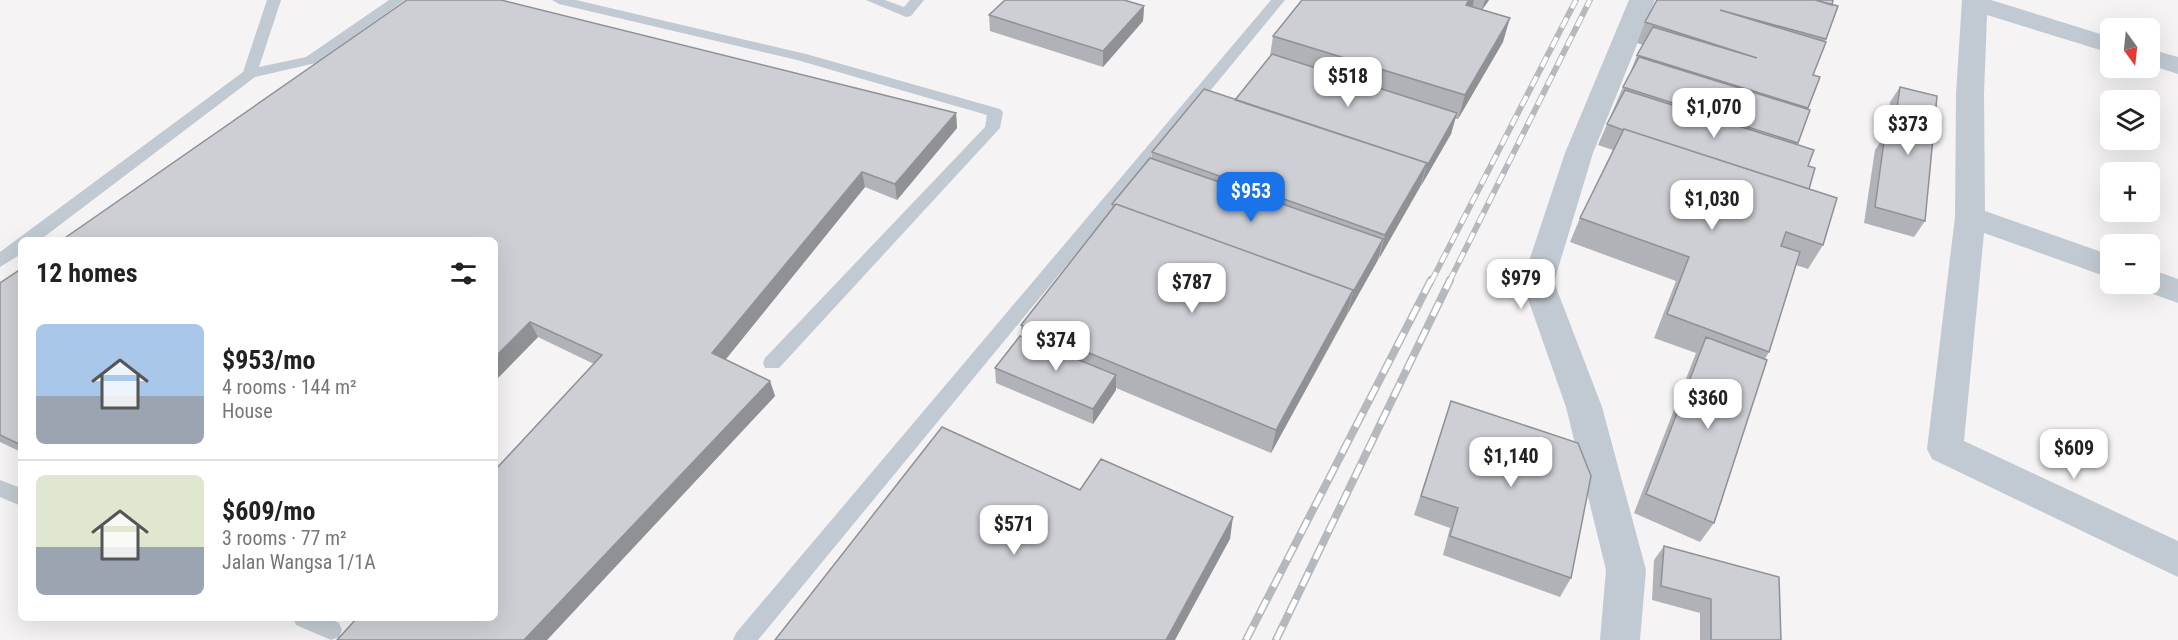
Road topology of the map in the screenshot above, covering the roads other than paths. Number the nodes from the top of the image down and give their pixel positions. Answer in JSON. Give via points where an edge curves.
{"nodes":[{"id":1,"x":274,"y":0,"type":"edge"},
{"id":2,"x":398,"y":0,"type":"edge"},
{"id":3,"x":559,"y":0,"type":"edge"},
{"id":4,"x":873,"y":0,"type":"edge"},
{"id":5,"x":917,"y":0,"type":"edge"},
{"id":6,"x":1278,"y":0,"type":"edge"},
{"id":7,"x":1642,"y":0,"type":"edge"},
{"id":8,"x":1974,"y":1,"type":"edge"},
{"id":9,"x":2100,"y":42,"type":"edge"},
{"id":10,"x":2160,"y":60,"type":"edge"},
{"id":11,"x":2178,"y":66,"type":"edge"},
{"id":12,"x":250,"y":74,"type":"junction"},
{"id":13,"x":1970,"y":217,"type":"junction"},
{"id":14,"x":32,"y":237,"type":"edge"},
{"id":15,"x":18,"y":247,"type":"edge"},
{"id":16,"x":0,"y":261,"type":"edge"},
{"id":17,"x":2100,"y":263,"type":"edge"},
{"id":18,"x":2160,"y":285,"type":"edge"},
{"id":19,"x":2178,"y":291,"type":"edge"},
{"id":20,"x":772,"y":363,"type":"dead end"},
{"id":21,"x":0,"y":488,"type":"edge"},
{"id":22,"x":18,"y":496,"type":"edge"},
{"id":23,"x":2178,"y":560,"type":"edge"},
{"id":24,"x":311,"y":621,"type":"edge"},
{"id":25,"x":332,"y":630,"type":"dead end"},
{"id":26,"x":744,"y":640,"type":"edge"},
{"id":27,"x":1620,"y":640,"type":"edge"}],
"edges":[{"from":1,"to":12,"type":"lane"},
{"from":2,"to":12,"type":"lane","via":[[311,60]]},
{"from":3,"to":20,"type":"lane","via":[[801,57],[995,112],[992,128]]},
{"from":4,"to":5,"type":"lane","via":[[906,13]]},
{"from":6,"to":26,"type":"lane"},
{"from":7,"to":27,"type":"street","via":[[1579,153],[1538,282],[1584,407],[1626,570]]},
{"from":8,"to":9,"type":"street"},
{"from":8,"to":13,"type":"street"},
{"from":10,"to":11,"type":"street"},
{"from":12,"to":14,"type":"lane"},
{"from":13,"to":17,"type":"street"},
{"from":13,"to":23,"type":"street","via":[[1945,449]]},
{"from":15,"to":16,"type":"lane"},
{"from":18,"to":19,"type":"street"},
{"from":21,"to":22,"type":"lane"},
{"from":24,"to":25,"type":"lane"}]}
